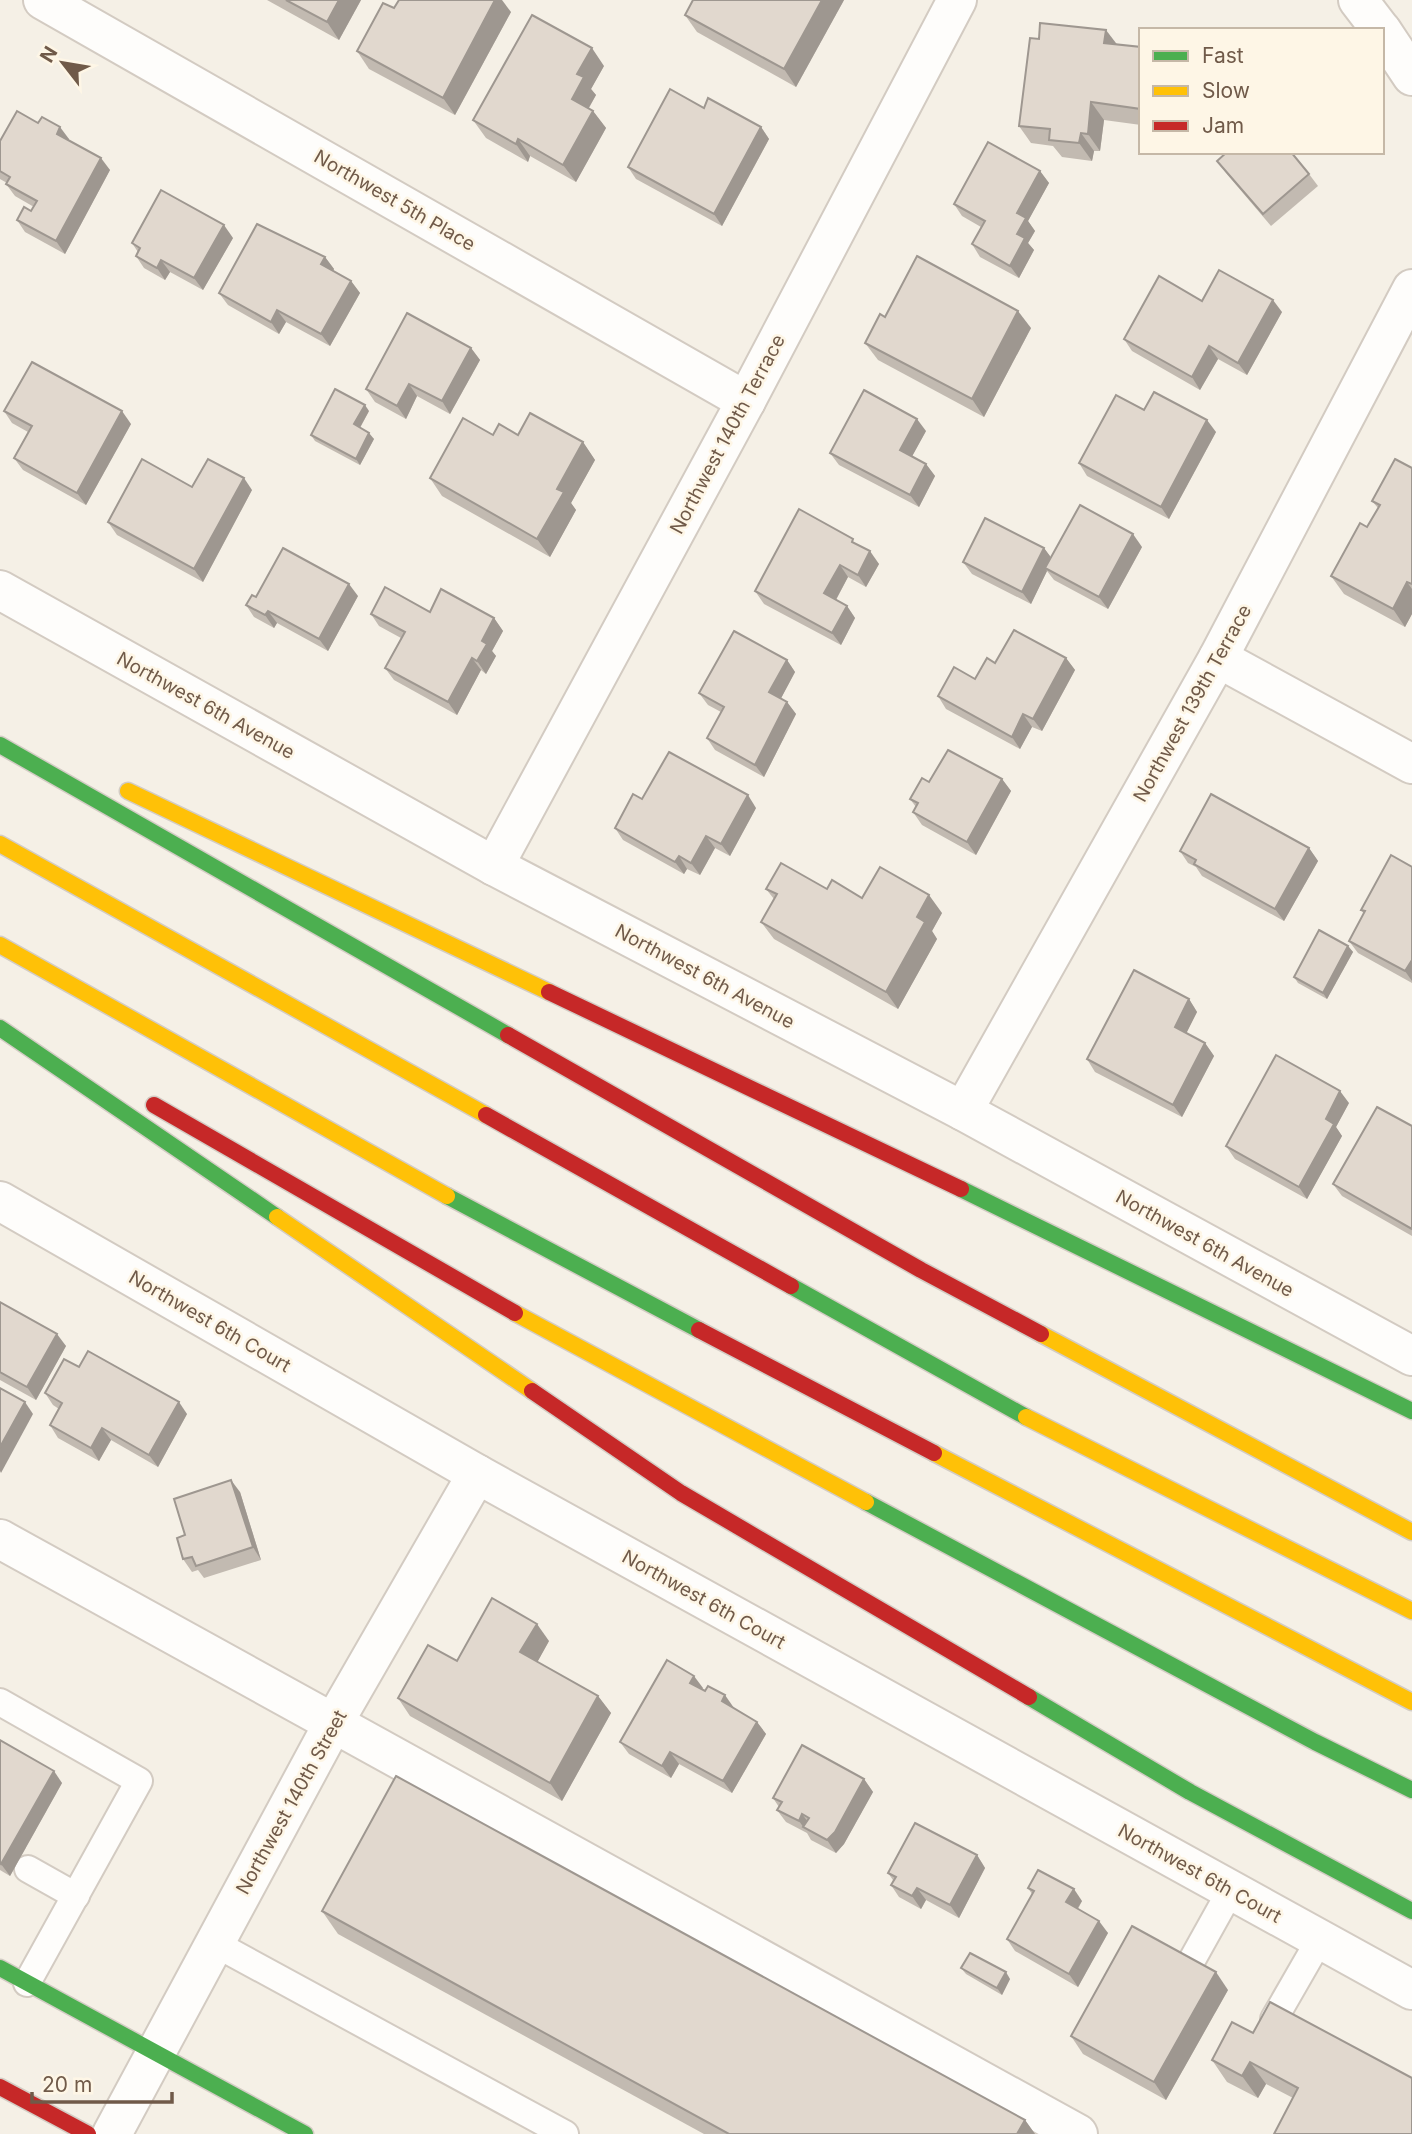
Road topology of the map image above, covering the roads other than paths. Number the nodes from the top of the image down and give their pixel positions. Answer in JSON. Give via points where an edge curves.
{"nodes":[{"id":1,"x":43,"y":0,"type":"edge"},
{"id":2,"x":957,"y":0,"type":"edge"},
{"id":3,"x":1358,"y":0,"type":"edge"},
{"id":4,"x":1380,"y":28,"type":"edge"},
{"id":5,"x":1384,"y":33,"type":"edge"},
{"id":6,"x":1412,"y":76,"type":"edge"},
{"id":7,"x":1412,"y":289,"type":"edge"},
{"id":8,"x":746,"y":401,"type":"junction"},
{"id":9,"x":0,"y":590,"type":"edge"},
{"id":10,"x":1218,"y":658,"type":"junction"},
{"id":11,"x":0,"y":730,"type":"edge"},
{"id":12,"x":0,"y":745,"type":"edge"},
{"id":13,"x":38,"y":748,"type":"dead end"},
{"id":14,"x":1412,"y":764,"type":"edge"},
{"id":15,"x":113,"y":784,"type":"dead end"},
{"id":16,"x":0,"y":844,"type":"edge"},
{"id":17,"x":494,"y":866,"type":"junction"},
{"id":18,"x":0,"y":945,"type":"edge"},
{"id":19,"x":0,"y":1017,"type":"edge"},
{"id":20,"x":0,"y":1028,"type":"edge"},
{"id":21,"x":83,"y":1065,"type":"dead end"},
{"id":22,"x":143,"y":1099,"type":"dead end"},
{"id":23,"x":963,"y":1111,"type":"junction"},
{"id":24,"x":0,"y":1201,"type":"edge"},
{"id":25,"x":1412,"y":1356,"type":"edge"},
{"id":26,"x":1412,"y":1411,"type":"edge"},
{"id":27,"x":477,"y":1474,"type":"junction"},
{"id":28,"x":1412,"y":1532,"type":"edge"},
{"id":29,"x":0,"y":1538,"type":"edge"},
{"id":30,"x":1412,"y":1611,"type":"edge"},
{"id":31,"x":0,"y":1702,"type":"edge"},
{"id":32,"x":1412,"y":1702,"type":"edge"},
{"id":33,"x":334,"y":1722,"type":"junction"},
{"id":34,"x":1412,"y":1790,"type":"edge"},
{"id":35,"x":27,"y":1869,"type":"dead end"},
{"id":36,"x":1231,"y":1889,"type":"junction"},
{"id":37,"x":76,"y":1896,"type":"junction"},
{"id":38,"x":1412,"y":1910,"type":"edge"},
{"id":39,"x":1320,"y":1939,"type":"junction"},
{"id":40,"x":214,"y":1943,"type":"junction"},
{"id":41,"x":1192,"y":1960,"type":"edge"},
{"id":42,"x":0,"y":1968,"type":"edge"},
{"id":43,"x":27,"y":1983,"type":"junction"},
{"id":44,"x":1412,"y":1990,"type":"edge"},
{"id":45,"x":1274,"y":2019,"type":"edge"},
{"id":46,"x":155,"y":2053,"type":"junction"},
{"id":47,"x":0,"y":2087,"type":"edge"},
{"id":48,"x":528,"y":2125,"type":"edge"},
{"id":49,"x":88,"y":2134,"type":"edge"},
{"id":50,"x":112,"y":2134,"type":"edge"},
{"id":51,"x":305,"y":2134,"type":"edge"},
{"id":52,"x":565,"y":2134,"type":"edge"},
{"id":53,"x":1078,"y":2134,"type":"edge"}],
"edges":[{"from":1,"to":8,"type":"street","name":"Northwest 5th Place"},
{"from":2,"to":8,"type":"street","name":"Northwest 140th Terrace"},
{"from":3,"to":4,"type":"street"},
{"from":5,"to":6,"type":"street"},
{"from":7,"to":10,"type":"street","name":"Northwest 139th Terrace"},
{"from":8,"to":17,"type":"street","name":"Northwest 140th Terrace"},
{"from":9,"to":17,"type":"street","name":"Northwest 6th Avenue"},
{"from":10,"to":14,"type":"street"},
{"from":10,"to":23,"type":"street","name":"Northwest 139th Terrace"},
{"from":11,"to":13,"type":"main road"},
{"from":12,"to":28,"type":"main road","via":[[921,1270]]},
{"from":15,"to":26,"type":"main road","via":[[890,1154]]},
{"from":16,"to":30,"type":"main road","via":[[1056,1434]]},
{"from":17,"to":23,"type":"street","name":"Northwest 6th Avenue"},
{"from":18,"to":32,"type":"main road","via":[[448,1197]]},
{"from":19,"to":21,"type":"main road"},
{"from":20,"to":38,"type":"main road","via":[[681,1493],[1190,1792]]},
{"from":22,"to":34,"type":"main road","via":[[536,1325]]},
{"from":23,"to":25,"type":"street","name":"Northwest 6th Avenue"},
{"from":24,"to":27,"type":"street","name":"Northwest 6th Court"},
{"from":27,"to":33,"type":"street","name":"Northwest 140th Street"},
{"from":27,"to":36,"type":"street","name":"Northwest 6th Court"},
{"from":29,"to":33,"type":"street"},
{"from":31,"to":37,"type":"lane","via":[[139,1781]]},
{"from":33,"to":40,"type":"street","name":"Northwest 140th Street"},
{"from":33,"to":53,"type":"street"},
{"from":35,"to":37,"type":"lane"},
{"from":36,"to":39,"type":"street","name":"Northwest 6th Court"},
{"from":36,"to":41,"type":"lane"},
{"from":37,"to":43,"type":"lane"},
{"from":39,"to":44,"type":"street","name":"Northwest 6th Court"},
{"from":39,"to":45,"type":"lane"},
{"from":40,"to":46,"type":"street","name":"Northwest 140th Street"},
{"from":40,"to":48,"type":"lane"},
{"from":42,"to":43,"type":"main road"},
{"from":43,"to":46,"type":"main road"},
{"from":46,"to":50,"type":"street","name":"Northwest 140th Street"},
{"from":46,"to":51,"type":"main road"},
{"from":47,"to":49,"type":"main road"},
{"from":48,"to":52,"type":"lane"}]}
